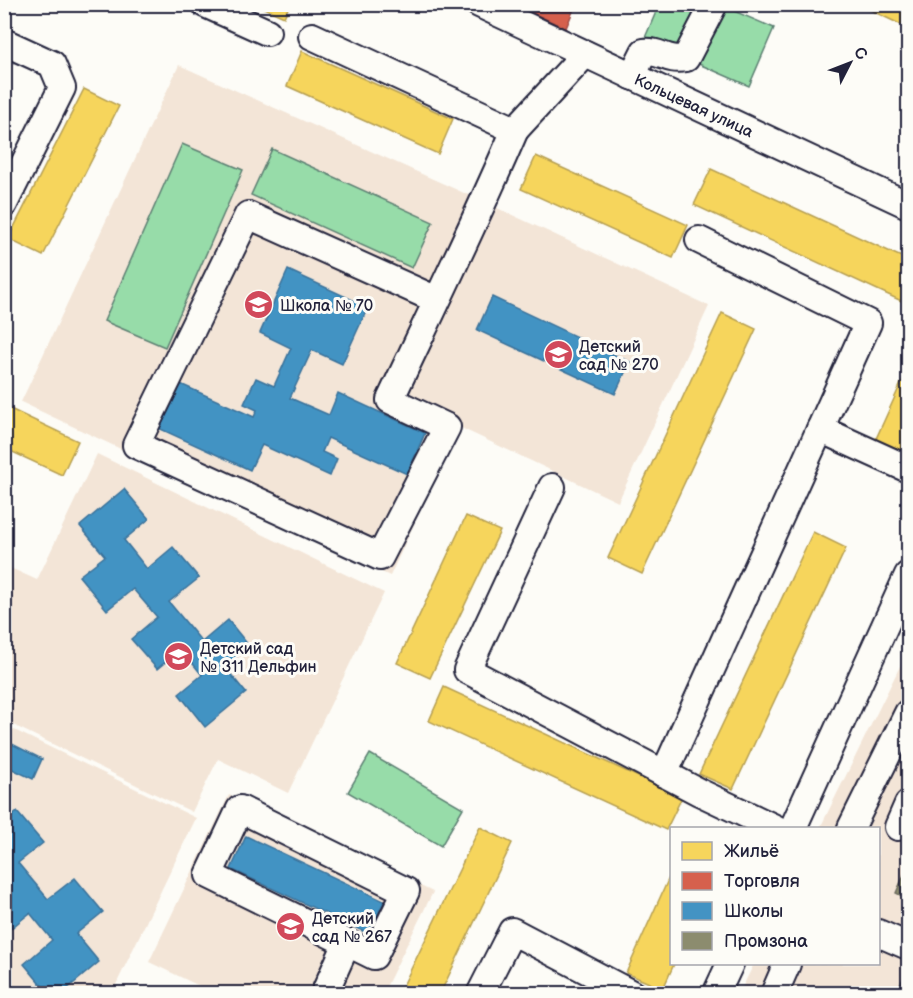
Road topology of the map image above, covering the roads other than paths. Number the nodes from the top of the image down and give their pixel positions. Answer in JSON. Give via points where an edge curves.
{"nodes":[{"id":1,"x":205,"y":4,"type":"edge"},
{"id":2,"x":714,"y":4,"type":"edge"},
{"id":3,"x":487,"y":6,"type":"edge"},
{"id":4,"x":267,"y":32,"type":"dead end"},
{"id":5,"x":312,"y":36,"type":"dead end"},
{"id":6,"x":4,"y":42,"type":"edge"},
{"id":7,"x":585,"y":54,"type":"junction"},
{"id":8,"x":632,"y":76,"type":"junction"},
{"id":9,"x":515,"y":130,"type":"junction"},
{"id":10,"x":4,"y":204,"type":"edge"},
{"id":11,"x":909,"y":205,"type":"edge"},
{"id":12,"x":699,"y":240,"type":"dead end"},
{"id":13,"x":437,"y":300,"type":"junction"},
{"id":14,"x":820,"y":429,"type":"junction"},
{"id":15,"x":909,"y":469,"type":"edge"},
{"id":16,"x":552,"y":487,"type":"dead end"},
{"id":17,"x":909,"y":575,"type":"edge"},
{"id":18,"x":909,"y":713,"type":"edge"},
{"id":19,"x":664,"y":774,"type":"junction"},
{"id":20,"x":909,"y":804,"type":"edge"},
{"id":21,"x":898,"y":826,"type":"dead end"},
{"id":22,"x":773,"y":827,"type":"edge"},
{"id":23,"x":793,"y":827,"type":"edge"},
{"id":24,"x":852,"y":827,"type":"edge"},
{"id":25,"x":880,"y":933,"type":"edge"},
{"id":26,"x":347,"y":943,"type":"junction"},
{"id":27,"x":909,"y":946,"type":"edge"},
{"id":28,"x":729,"y":965,"type":"edge"},
{"id":29,"x":786,"y":965,"type":"edge"},
{"id":30,"x":594,"y":985,"type":"edge"},
{"id":31,"x":324,"y":993,"type":"edge"},
{"id":32,"x":480,"y":993,"type":"edge"},
{"id":33,"x":632,"y":993,"type":"edge"},
{"id":34,"x":717,"y":993,"type":"edge"},
{"id":35,"x":774,"y":993,"type":"edge"}],
"edges":[{"from":1,"to":4,"type":"street"},
{"from":2,"to":8,"type":"street","via":[[686,58],[675,60],[644,52]]},
{"from":3,"to":7,"type":"street","name":"Кольцевая улица"},
{"from":5,"to":9,"type":"street"},
{"from":6,"to":10,"type":"street","via":[[52,64],[62,88]]},
{"from":7,"to":8,"type":"street","name":"Кольцевая улица"},
{"from":7,"to":9,"type":"street"},
{"from":8,"to":11,"type":"street","name":"Кольцевая улица"},
{"from":9,"to":13,"type":"street"},
{"from":12,"to":14,"type":"street","via":[[868,323]]},
{"from":13,"to":13,"type":"street","via":[[390,400],[447,427],[380,557],[136,444],[248,216]]},
{"from":14,"to":15,"type":"street"},
{"from":14,"to":19,"type":"street"},
{"from":16,"to":19,"type":"street","via":[[467,670]]},
{"from":17,"to":23,"type":"street"},
{"from":18,"to":24,"type":"street"},
{"from":19,"to":22,"type":"street"},
{"from":20,"to":21,"type":"street"},
{"from":25,"to":27,"type":"street"},
{"from":26,"to":26,"type":"street","via":[[209,875],[240,809],[406,891],[374,956]]},
{"from":26,"to":31,"type":"street"},
{"from":28,"to":34,"type":"street"},
{"from":29,"to":35,"type":"street"},
{"from":30,"to":32,"type":"street","via":[[512,931]]},
{"from":30,"to":33,"type":"street"}]}
